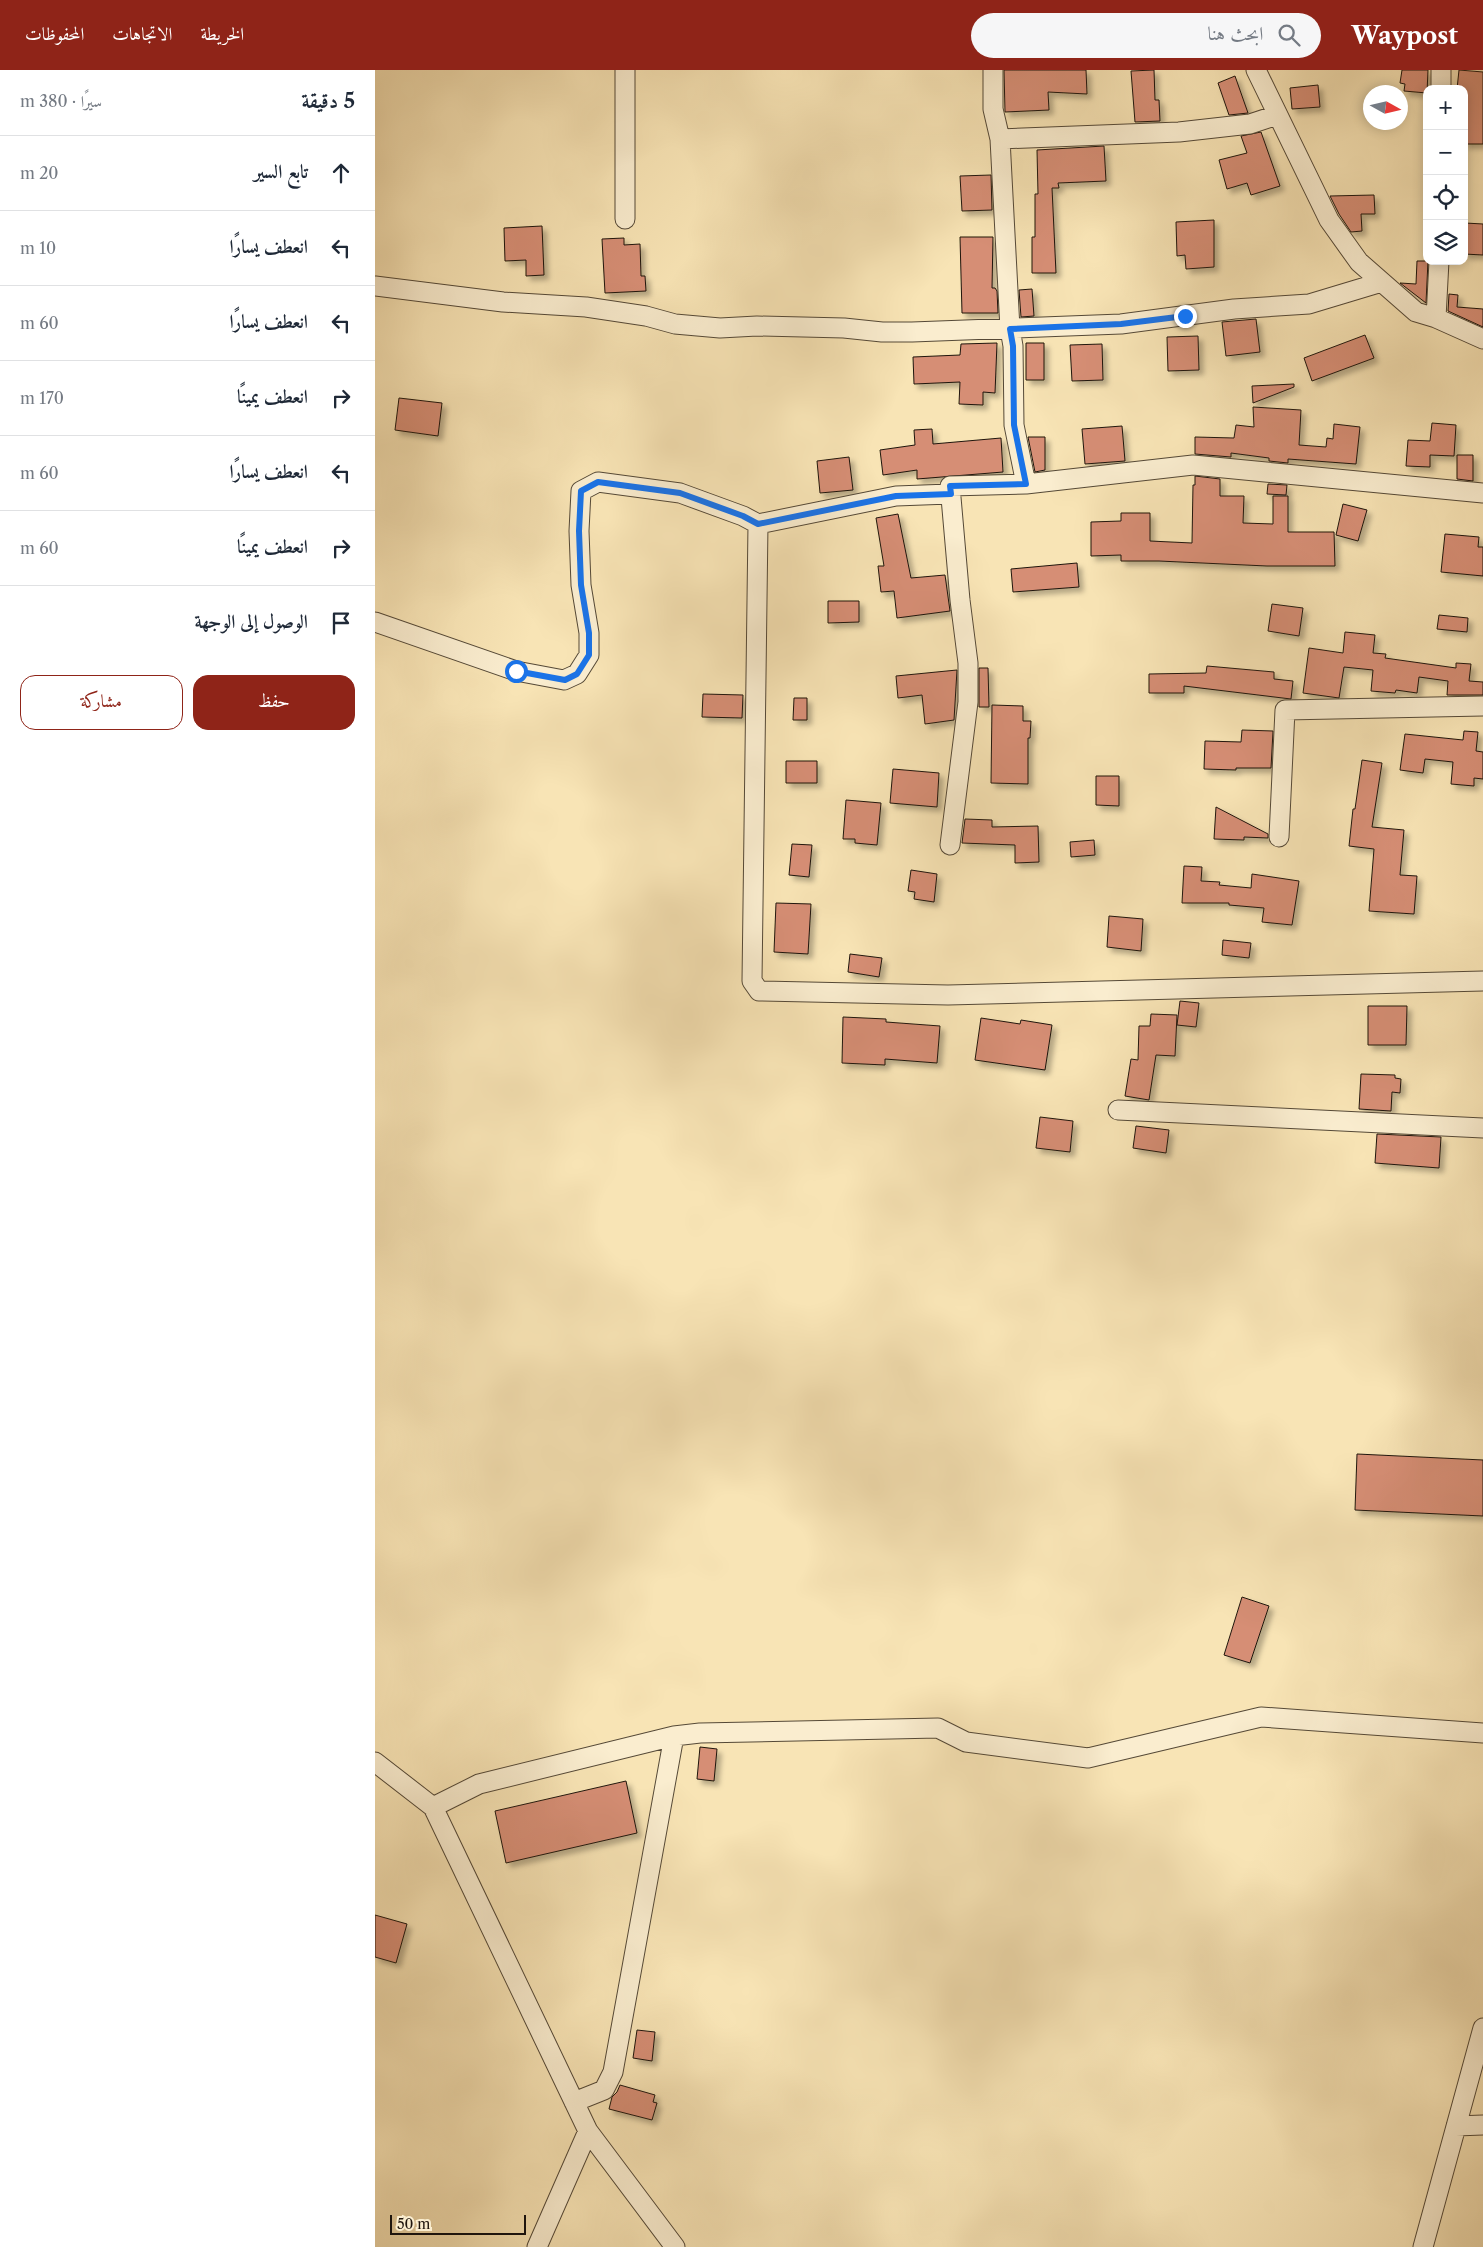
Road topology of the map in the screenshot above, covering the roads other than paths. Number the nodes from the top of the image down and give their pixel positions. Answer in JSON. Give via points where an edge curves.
{"nodes":[{"id":1,"x":625,"y":70,"type":"edge"},
{"id":2,"x":993,"y":70,"type":"edge"},
{"id":3,"x":1256,"y":70,"type":"edge"},
{"id":4,"x":1441,"y":70,"type":"edge"},
{"id":5,"x":1441,"y":85,"type":"edge"},
{"id":6,"x":1277,"y":116,"type":"junction"},
{"id":7,"x":1000,"y":138,"type":"junction"},
{"id":8,"x":625,"y":220,"type":"dead end"},
{"id":9,"x":1439,"y":265,"type":"edge"},
{"id":10,"x":1382,"y":282,"type":"junction"},
{"id":11,"x":375,"y":286,"type":"edge"},
{"id":12,"x":1436,"y":318,"type":"junction"},
{"id":13,"x":1010,"y":329,"type":"junction"},
{"id":14,"x":1483,"y":340,"type":"edge"},
{"id":15,"x":1026,"y":484,"type":"junction"},
{"id":16,"x":1483,"y":493,"type":"edge"},
{"id":17,"x":951,"y":494,"type":"junction"},
{"id":18,"x":758,"y":524,"type":"junction"},
{"id":19,"x":375,"y":622,"type":"edge"},
{"id":20,"x":1483,"y":706,"type":"edge"},
{"id":21,"x":1279,"y":837,"type":"dead end"},
{"id":22,"x":950,"y":845,"type":"dead end"},
{"id":23,"x":1483,"y":981,"type":"edge"},
{"id":24,"x":1118,"y":1110,"type":"dead end"},
{"id":25,"x":1483,"y":1128,"type":"edge"},
{"id":26,"x":1483,"y":1732,"type":"edge"},
{"id":27,"x":674,"y":1736,"type":"junction"},
{"id":28,"x":375,"y":1762,"type":"edge"},
{"id":29,"x":433,"y":1807,"type":"junction"},
{"id":30,"x":1483,"y":2028,"type":"edge"},
{"id":31,"x":574,"y":2102,"type":"junction"},
{"id":32,"x":1483,"y":2125,"type":"edge"},
{"id":33,"x":1456,"y":2126,"type":"junction"},
{"id":34,"x":588,"y":2131,"type":"junction"},
{"id":35,"x":537,"y":2247,"type":"edge"},
{"id":36,"x":675,"y":2247,"type":"edge"},
{"id":37,"x":1423,"y":2247,"type":"edge"}],
"edges":[{"from":1,"to":8,"type":"street"},
{"from":2,"to":7,"type":"street","via":[[993,108]]},
{"from":3,"to":6,"type":"street"},
{"from":4,"to":5,"type":"street"},
{"from":6,"to":7,"type":"street","via":[[1250,124],[1179,132]]},
{"from":6,"to":10,"type":"street","via":[[1329,220],[1359,262]]},
{"from":7,"to":13,"type":"street"},
{"from":9,"to":12,"type":"street"},
{"from":10,"to":12,"type":"street","via":[[1416,312]]},
{"from":10,"to":13,"type":"street","via":[[1309,304],[1234,309],[1121,324]]},
{"from":11,"to":13,"type":"street","via":[[503,302],[586,307],[675,324],[720,328],[844,328],[883,332]]},
{"from":12,"to":14,"type":"street"},
{"from":13,"to":15,"type":"street","via":[[1014,425]]},
{"from":15,"to":16,"type":"street","via":[[1193,465]]},
{"from":15,"to":17,"type":"street","via":[[950,486]]},
{"from":17,"to":18,"type":"street","via":[[896,496]]},
{"from":17,"to":22,"type":"street","via":[[968,663],[968,702]]},
{"from":18,"to":19,"type":"street","via":[[680,493],[598,482],[581,491],[581,585],[589,655],[577,674],[565,680],[516,671]]},
{"from":18,"to":23,"type":"street","via":[[752,981],[759,991],[949,995]]},
{"from":20,"to":21,"type":"street","via":[[1285,710]]},
{"from":24,"to":25,"type":"street"},
{"from":26,"to":27,"type":"street","via":[[1261,1717],[1088,1758],[966,1742],[938,1728],[721,1732]]},
{"from":27,"to":29,"type":"street","via":[[479,1784]]},
{"from":27,"to":31,"type":"street","via":[[613,2072],[604,2090]]},
{"from":28,"to":29,"type":"street"},
{"from":29,"to":31,"type":"street"},
{"from":30,"to":33,"type":"street"},
{"from":31,"to":34,"type":"street"},
{"from":32,"to":33,"type":"street"},
{"from":33,"to":37,"type":"street"},
{"from":34,"to":35,"type":"street"},
{"from":34,"to":36,"type":"street"}]}
